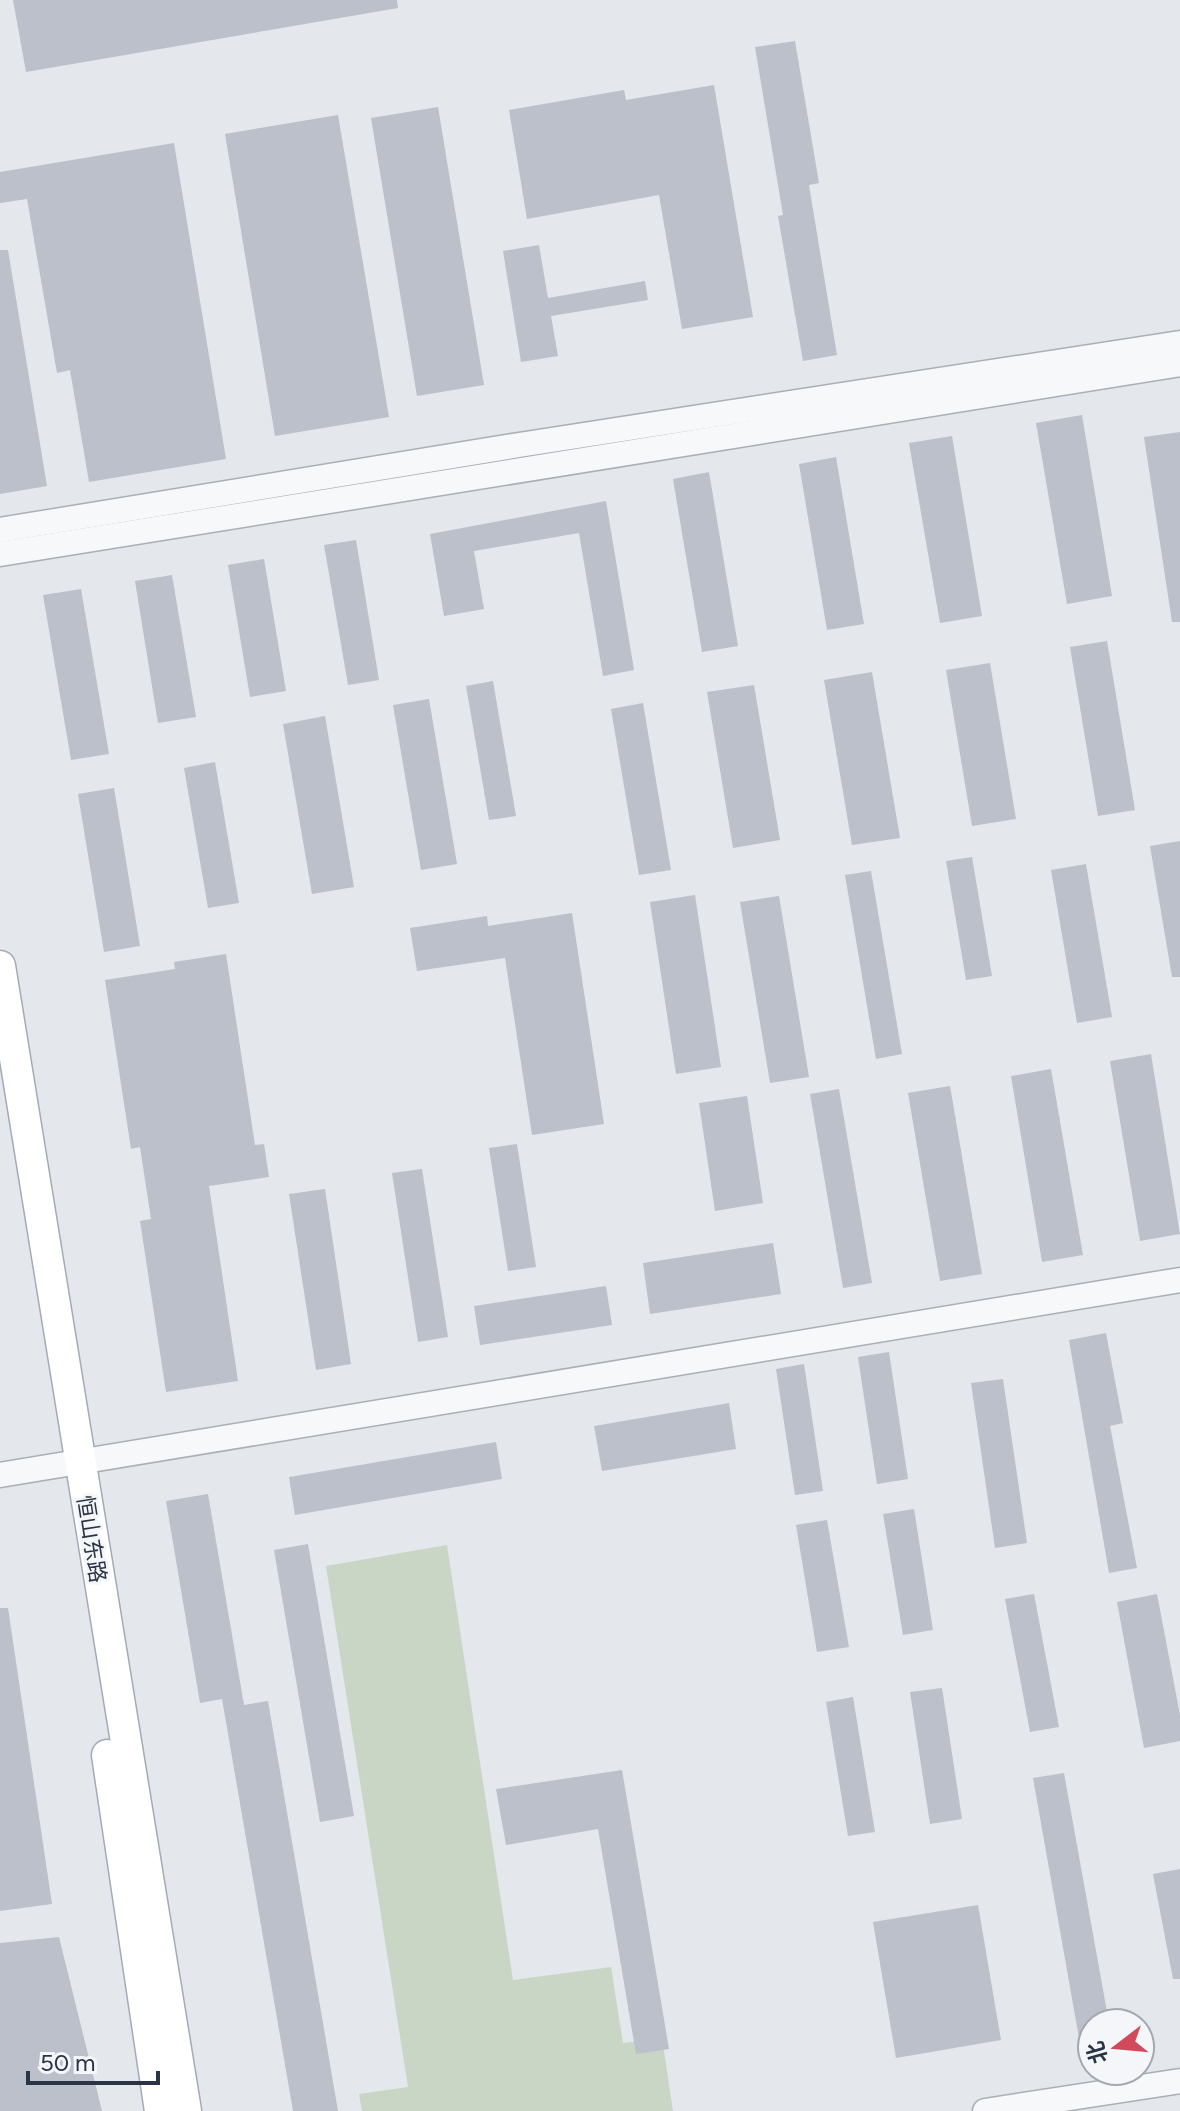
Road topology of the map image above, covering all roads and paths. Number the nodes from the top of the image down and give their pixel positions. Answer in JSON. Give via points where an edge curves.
{"nodes":[{"id":1,"x":1180,"y":343,"type":"edge"},
{"id":2,"x":1180,"y":364,"type":"edge"},
{"id":3,"x":0,"y":530,"type":"edge"},
{"id":4,"x":0,"y":554,"type":"edge"},
{"id":5,"x":0,"y":966,"type":"edge"},
{"id":6,"x":0,"y":1053,"type":"edge"},
{"id":7,"x":1180,"y":1280,"type":"edge"},
{"id":8,"x":71,"y":1464,"type":"junction"},
{"id":9,"x":0,"y":1475,"type":"edge"},
{"id":10,"x":1180,"y":2081,"type":"edge"},
{"id":11,"x":160,"y":2111,"type":"edge"},
{"id":12,"x":186,"y":2111,"type":"edge"},
{"id":13,"x":985,"y":2111,"type":"edge"}],
"edges":[{"from":1,"to":3,"type":"street"},
{"from":2,"to":4,"type":"street"},
{"from":5,"to":8,"type":"main road","name":"恒山东路"},
{"from":6,"to":8,"type":"main road","name":"恒山东路"},
{"from":7,"to":8,"type":"street"},
{"from":8,"to":9,"type":"street"},
{"from":8,"to":11,"type":"main road","name":"恒山东路"},
{"from":8,"to":12,"type":"main road","name":"恒山东路"},
{"from":10,"to":13,"type":"street"}]}
